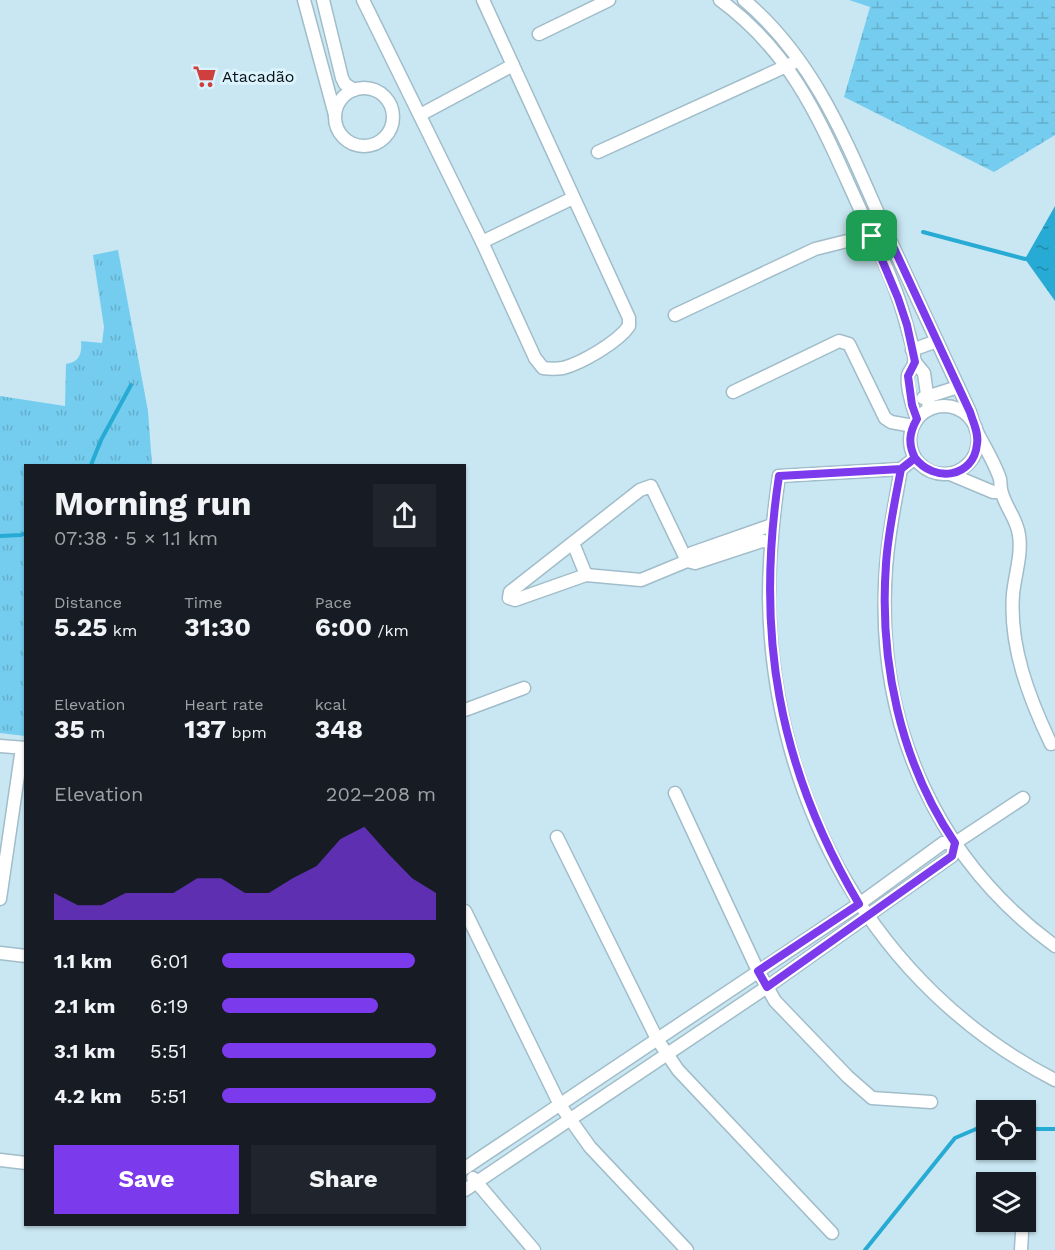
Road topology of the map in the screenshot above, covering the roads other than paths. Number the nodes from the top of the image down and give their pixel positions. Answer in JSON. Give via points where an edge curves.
{"nodes":[{"id":1,"x":304,"y":0,"type":"edge"},
{"id":2,"x":323,"y":0,"type":"edge"},
{"id":3,"x":363,"y":0,"type":"edge"},
{"id":4,"x":483,"y":0,"type":"edge"},
{"id":5,"x":609,"y":0,"type":"edge"},
{"id":6,"x":720,"y":0,"type":"edge"},
{"id":7,"x":744,"y":0,"type":"edge"},
{"id":8,"x":539,"y":34,"type":"dead end"},
{"id":9,"x":801,"y":60,"type":"junction"},
{"id":10,"x":513,"y":65,"type":"junction"},
{"id":11,"x":787,"y":66,"type":"junction"},
{"id":12,"x":354,"y":90,"type":"junction"},
{"id":13,"x":420,"y":115,"type":"junction"},
{"id":14,"x":335,"y":117,"type":"junction"},
{"id":15,"x":598,"y":152,"type":"dead end"},
{"id":16,"x":573,"y":198,"type":"junction"},
{"id":17,"x":886,"y":231,"type":"junction"},
{"id":18,"x":872,"y":236,"type":"junction"},
{"id":19,"x":482,"y":242,"type":"junction"},
{"id":20,"x":675,"y":315,"type":"dead end"},
{"id":21,"x":937,"y":341,"type":"junction"},
{"id":22,"x":913,"y":356,"type":"junction"},
{"id":23,"x":958,"y":387,"type":"junction"},
{"id":24,"x":734,"y":392,"type":"dead end"},
{"id":25,"x":927,"y":395,"type":"junction"},
{"id":26,"x":912,"y":405,"type":"junction"},
{"id":27,"x":929,"y":409,"type":"junction"},
{"id":28,"x":915,"y":423,"type":"junction"},
{"id":29,"x":974,"y":426,"type":"junction"},
{"id":30,"x":915,"y":458,"type":"junction"},
{"id":31,"x":901,"y":469,"type":"junction"},
{"id":32,"x":950,"y":474,"type":"junction"},
{"id":33,"x":1001,"y":492,"type":"junction"},
{"id":34,"x":772,"y":525,"type":"junction"},
{"id":35,"x":771,"y":542,"type":"junction"},
{"id":36,"x":573,"y":543,"type":"junction"},
{"id":37,"x":687,"y":561,"type":"junction"},
{"id":38,"x":586,"y":575,"type":"junction"},
{"id":39,"x":524,"y":688,"type":"dead end"},
{"id":40,"x":466,"y":710,"type":"edge"},
{"id":41,"x":1051,"y":744,"type":"dead end"},
{"id":42,"x":0,"y":746,"type":"edge"},
{"id":43,"x":24,"y":748,"type":"edge"},
{"id":44,"x":675,"y":793,"type":"dead end"},
{"id":45,"x":1023,"y":798,"type":"dead end"},
{"id":46,"x":557,"y":837,"type":"dead end"},
{"id":47,"x":955,"y":843,"type":"junction"},
{"id":48,"x":0,"y":899,"type":"edge"},
{"id":49,"x":859,"y":904,"type":"junction"},
{"id":50,"x":466,"y":913,"type":"edge"},
{"id":51,"x":868,"y":918,"type":"junction"},
{"id":52,"x":1055,"y":946,"type":"edge"},
{"id":53,"x":0,"y":953,"type":"edge"},
{"id":54,"x":24,"y":956,"type":"edge"},
{"id":55,"x":758,"y":971,"type":"junction"},
{"id":56,"x":767,"y":987,"type":"junction"},
{"id":57,"x":657,"y":1039,"type":"junction"},
{"id":58,"x":667,"y":1055,"type":"junction"},
{"id":59,"x":1055,"y":1080,"type":"edge"},
{"id":60,"x":931,"y":1102,"type":"dead end"},
{"id":61,"x":560,"y":1105,"type":"junction"},
{"id":62,"x":570,"y":1120,"type":"junction"},
{"id":63,"x":0,"y":1160,"type":"edge"},
{"id":64,"x":24,"y":1163,"type":"edge"},
{"id":65,"x":466,"y":1167,"type":"edge"},
{"id":66,"x":466,"y":1169,"type":"edge"},
{"id":67,"x":477,"y":1182,"type":"junction"},
{"id":68,"x":466,"y":1190,"type":"edge"},
{"id":69,"x":832,"y":1233,"type":"dead end"},
{"id":70,"x":1022,"y":1233,"type":"dead end"},
{"id":71,"x":534,"y":1250,"type":"edge"},
{"id":72,"x":687,"y":1250,"type":"edge"},
{"id":73,"x":1021,"y":1250,"type":"edge"}],
"edges":[{"from":1,"to":14,"type":"street"},
{"from":2,"to":12,"type":"street","via":[[340,73],[345,84]]},
{"from":3,"to":13,"type":"street"},
{"from":4,"to":10,"type":"street"},
{"from":5,"to":8,"type":"street"},
{"from":6,"to":11,"type":"street","via":[[764,38]]},
{"from":7,"to":9,"type":"street","via":[[774,27]]},
{"from":9,"to":11,"type":"street"},
{"from":9,"to":17,"type":"street","via":[[828,104]]},
{"from":10,"to":13,"type":"street"},
{"from":10,"to":16,"type":"street"},
{"from":11,"to":15,"type":"street"},
{"from":11,"to":18,"type":"street","via":[[815,111]]},
{"from":12,"to":14,"type":"street","via":[[344,96]]},
{"from":12,"to":14,"type":"street","via":[[372,89],[387,100],[393,118],[387,135],[371,145],[352,144],[339,132]]},
{"from":13,"to":19,"type":"street"},
{"from":16,"to":19,"type":"street"},
{"from":16,"to":19,"type":"street","via":[[628,312],[629,326],[617,339],[572,365],[555,369],[539,365]]},
{"from":17,"to":18,"type":"street"},
{"from":17,"to":21,"type":"street"},
{"from":18,"to":20,"type":"street","via":[[815,249]]},
{"from":18,"to":22,"type":"street","via":[[898,298]]},
{"from":21,"to":22,"type":"street"},
{"from":21,"to":23,"type":"street"},
{"from":22,"to":25,"type":"street","via":[[924,373]]},
{"from":22,"to":26,"type":"street","via":[[908,376]]},
{"from":23,"to":25,"type":"street"},
{"from":23,"to":29,"type":"street"},
{"from":24,"to":28,"type":"street","via":[[839,341],[849,344],[885,418]]},
{"from":25,"to":26,"type":"street"},
{"from":25,"to":27,"type":"street"},
{"from":26,"to":28,"type":"street"},
{"from":27,"to":28,"type":"street"},
{"from":27,"to":29,"type":"street","via":[[954,408]]},
{"from":28,"to":30,"type":"street","via":[[910,443]]},
{"from":29,"to":32,"type":"street","via":[[977,446],[971,461]]},
{"from":29,"to":33,"type":"street","via":[[1001,481]]},
{"from":30,"to":31,"type":"street"},
{"from":30,"to":32,"type":"street","via":[[934,473]]},
{"from":31,"to":34,"type":"street","via":[[779,476]]},
{"from":31,"to":47,"type":"street","via":[[885,580],[890,668],[916,770]]},
{"from":32,"to":33,"type":"street"},
{"from":33,"to":41,"type":"street","via":[[1019,534],[1013,594],[1017,646],[1030,696]]},
{"from":34,"to":35,"type":"street"},
{"from":34,"to":37,"type":"street","via":[[692,553]]},
{"from":35,"to":37,"type":"street","via":[[762,541],[695,563]]},
{"from":35,"to":49,"type":"street","via":[[770,631],[784,724],[814,817]]},
{"from":36,"to":37,"type":"street","via":[[640,490],[651,486]]},
{"from":36,"to":38,"type":"street"},
{"from":36,"to":38,"type":"street","via":[[510,592],[509,598],[515,600]]},
{"from":37,"to":38,"type":"street","via":[[641,580]]},
{"from":39,"to":40,"type":"street"},
{"from":42,"to":43,"type":"street"},
{"from":43,"to":48,"type":"street"},
{"from":44,"to":55,"type":"street"},
{"from":45,"to":47,"type":"street"},
{"from":46,"to":57,"type":"street"},
{"from":47,"to":49,"type":"street","via":[[943,843]]},
{"from":47,"to":51,"type":"street","via":[[952,856]]},
{"from":47,"to":52,"type":"street","via":[[1002,900]]},
{"from":49,"to":51,"type":"street"},
{"from":49,"to":55,"type":"street"},
{"from":50,"to":61,"type":"street"},
{"from":51,"to":56,"type":"street"},
{"from":51,"to":59,"type":"street","via":[[908,968],[946,1006],[989,1040]]},
{"from":53,"to":54,"type":"street"},
{"from":55,"to":56,"type":"street"},
{"from":55,"to":57,"type":"street"},
{"from":56,"to":58,"type":"street"},
{"from":56,"to":60,"type":"street","via":[[794,1021],[872,1098]]},
{"from":57,"to":58,"type":"street"},
{"from":57,"to":61,"type":"street"},
{"from":58,"to":62,"type":"street"},
{"from":58,"to":69,"type":"street"},
{"from":61,"to":62,"type":"street"},
{"from":61,"to":65,"type":"street"},
{"from":62,"to":67,"type":"street"},
{"from":62,"to":72,"type":"street","via":[[590,1147]]},
{"from":63,"to":64,"type":"street"},
{"from":66,"to":67,"type":"street"},
{"from":67,"to":68,"type":"street"},
{"from":67,"to":71,"type":"street"},
{"from":70,"to":73,"type":"street"}]}
